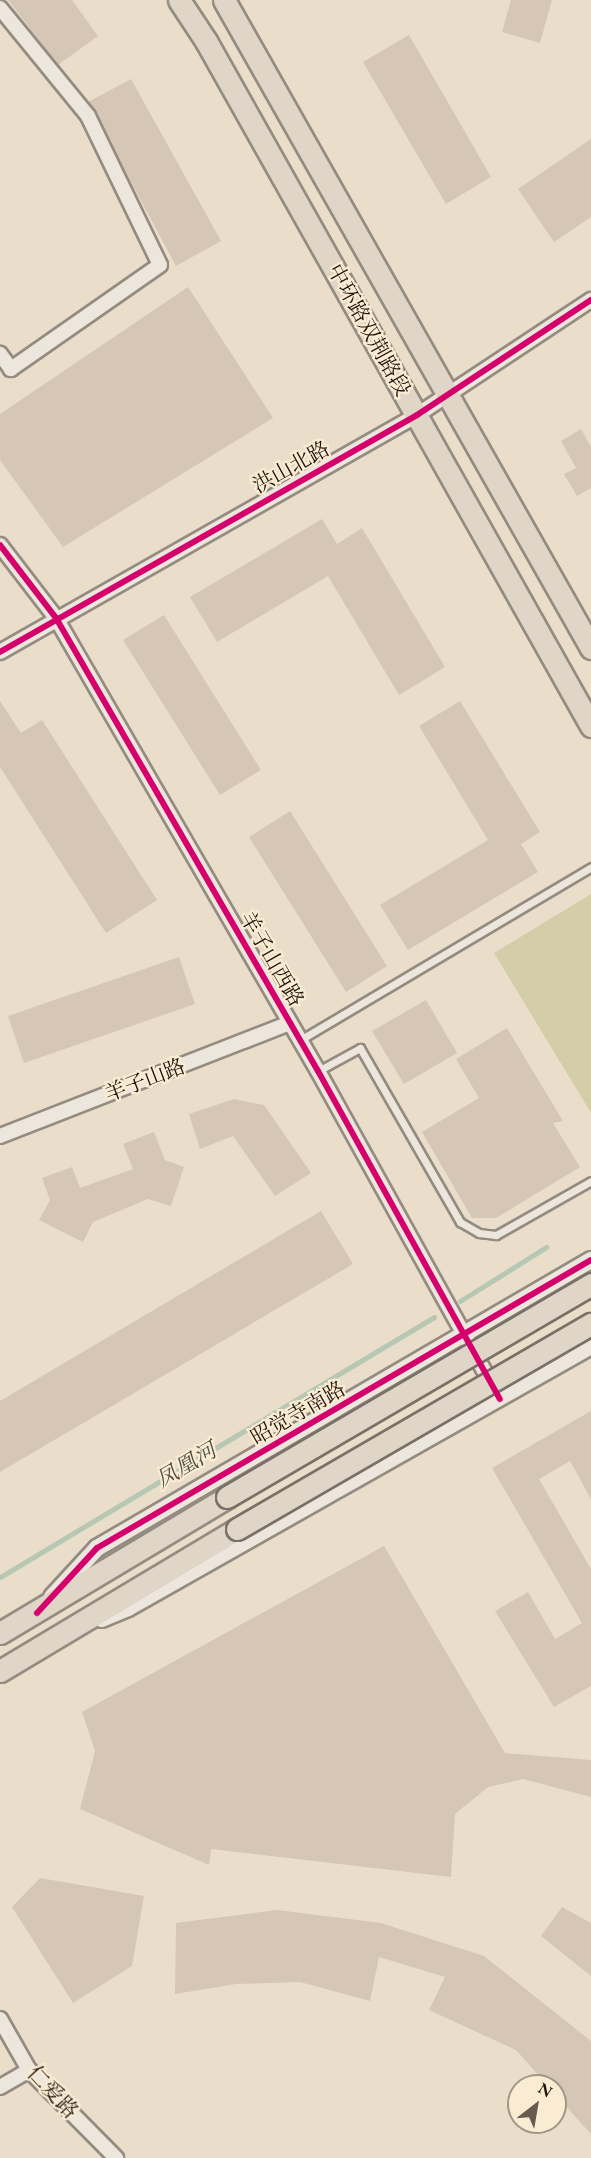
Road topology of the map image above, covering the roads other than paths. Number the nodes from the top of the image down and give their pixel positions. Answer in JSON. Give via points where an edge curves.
{"nodes":[{"id":1,"x":179,"y":0,"type":"edge"},
{"id":2,"x":224,"y":0,"type":"edge"},
{"id":3,"x":0,"y":8,"type":"edge"},
{"id":4,"x":591,"y":300,"type":"edge"},
{"id":5,"x":0,"y":354,"type":"edge"},
{"id":6,"x":447,"y":397,"type":"junction"},
{"id":7,"x":417,"y":415,"type":"junction"},
{"id":8,"x":0,"y":545,"type":"edge"},
{"id":9,"x":56,"y":618,"type":"junction"},
{"id":10,"x":591,"y":648,"type":"edge"},
{"id":11,"x":0,"y":652,"type":"edge"},
{"id":12,"x":591,"y":726,"type":"edge"},
{"id":13,"x":591,"y":867,"type":"edge"},
{"id":14,"x":290,"y":1023,"type":"junction"},
{"id":15,"x":300,"y":1040,"type":"junction"},
{"id":16,"x":318,"y":1071,"type":"junction"},
{"id":17,"x":0,"y":1136,"type":"edge"},
{"id":18,"x":591,"y":1181,"type":"edge"},
{"id":19,"x":591,"y":1260,"type":"edge"},
{"id":20,"x":591,"y":1284,"type":"edge"},
{"id":21,"x":591,"y":1324,"type":"edge"},
{"id":22,"x":464,"y":1337,"type":"junction"},
{"id":23,"x":591,"y":1346,"type":"edge"},
{"id":24,"x":500,"y":1398,"type":"junction"},
{"id":25,"x":37,"y":1613,"type":"junction"},
{"id":26,"x":0,"y":1634,"type":"edge"},
{"id":27,"x":51,"y":1640,"type":"junction"},
{"id":28,"x":0,"y":1671,"type":"edge"},
{"id":29,"x":0,"y":2019,"type":"edge"},
{"id":30,"x":29,"y":2070,"type":"junction"},
{"id":31,"x":0,"y":2087,"type":"edge"},
{"id":32,"x":116,"y":2158,"type":"edge"}],
"edges":[{"from":1,"to":7,"type":"main road","name":"中环路双荆路段","via":[[206,41]]},
{"from":2,"to":6,"type":"main road","name":"中环路双荆路段"},
{"from":3,"to":5,"type":"street","via":[[87,116],[160,265],[11,369]]},
{"from":4,"to":6,"type":"street","name":"洪山北路"},
{"from":6,"to":7,"type":"street","name":"洪山北路"},
{"from":6,"to":10,"type":"main road","name":"中环路双荆路段"},
{"from":7,"to":9,"type":"street","name":"洪山北路"},
{"from":7,"to":12,"type":"main road","name":"中环路双荆路段"},
{"from":8,"to":9,"type":"street","name":"羊子山西路"},
{"from":9,"to":11,"type":"street","name":"洪山北路"},
{"from":9,"to":14,"type":"street","name":"羊子山西路"},
{"from":13,"to":15,"type":"lane"},
{"from":14,"to":15,"type":"street","name":"羊子山西路"},
{"from":14,"to":17,"type":"street","name":"羊子山路"},
{"from":15,"to":16,"type":"street","name":"羊子山西路"},
{"from":16,"to":18,"type":"lane","via":[[360,1048],[460,1222],[479,1233],[496,1235]]},
{"from":16,"to":22,"type":"street","name":"羊子山西路"},
{"from":19,"to":22,"type":"street","name":"昭觉寺南路"},
{"from":20,"to":25,"type":"main road","name":"昭觉寺南路","bridge":true},
{"from":21,"to":27,"type":"main road","bridge":true},
{"from":22,"to":24,"type":"street","name":"羊子山西路"},
{"from":22,"to":25,"type":"street","name":"昭觉寺南路","via":[[97,1548]]},
{"from":23,"to":24,"type":"street"},
{"from":24,"to":27,"type":"street","via":[[128,1608]]},
{"from":25,"to":26,"type":"main road","name":"昭觉寺南路"},
{"from":27,"to":28,"type":"main road"},
{"from":29,"to":30,"type":"street","name":"仁爱路"},
{"from":30,"to":31,"type":"street"},
{"from":30,"to":32,"type":"street","name":"仁爱路"}]}
